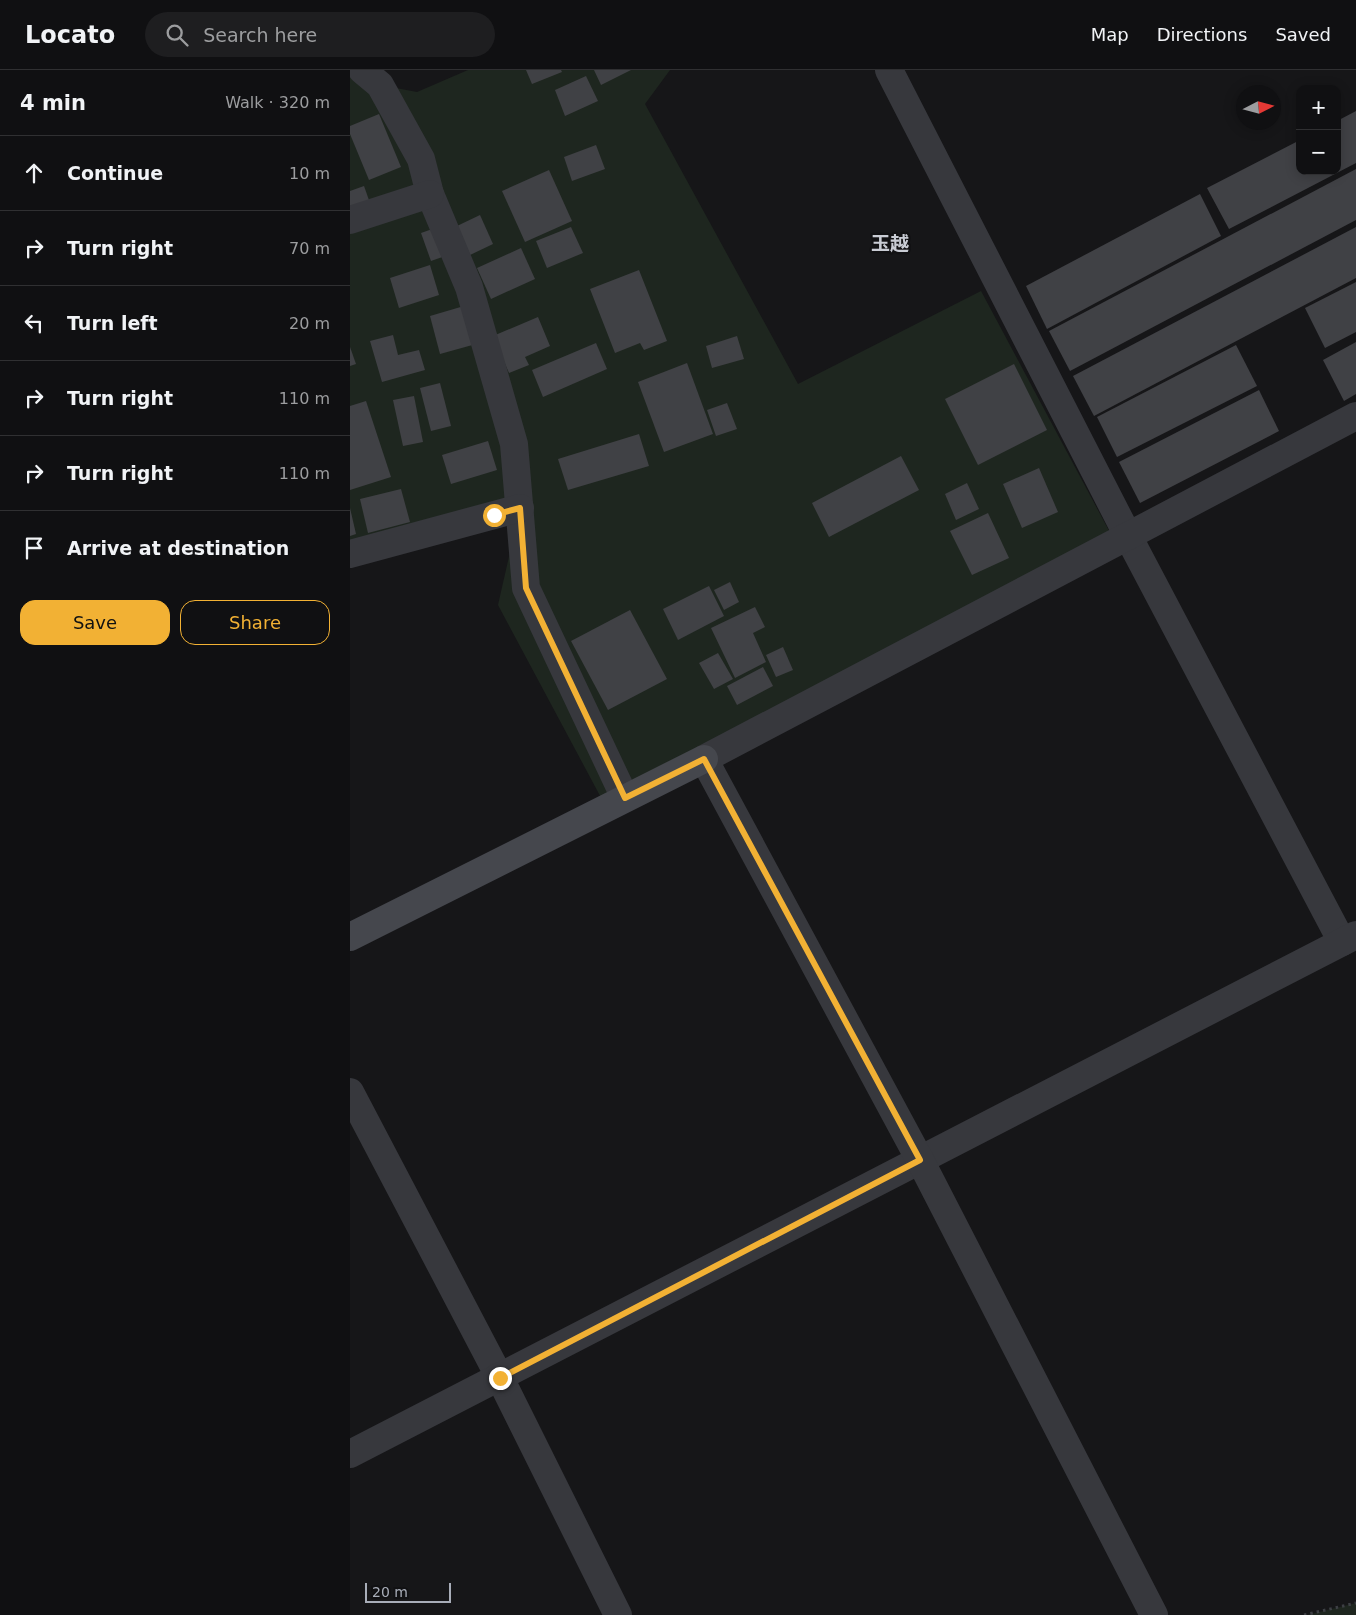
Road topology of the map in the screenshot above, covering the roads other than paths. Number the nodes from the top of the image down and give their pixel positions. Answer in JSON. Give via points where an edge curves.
{"nodes":[{"id":1,"x":362,"y":70,"type":"edge"},
{"id":2,"x":889,"y":70,"type":"edge"},
{"id":3,"x":430,"y":194,"type":"junction"},
{"id":4,"x":350,"y":220,"type":"edge"},
{"id":5,"x":1356,"y":416,"type":"edge"},
{"id":6,"x":520,"y":508,"type":"junction"},
{"id":7,"x":1128,"y":536,"type":"junction"},
{"id":8,"x":350,"y":554,"type":"edge"},
{"id":9,"x":704,"y":759,"type":"junction"},
{"id":10,"x":625,"y":798,"type":"junction"},
{"id":11,"x":350,"y":937,"type":"edge"},
{"id":12,"x":1349,"y":938,"type":"edge"},
{"id":13,"x":350,"y":1092,"type":"edge"},
{"id":14,"x":920,"y":1160,"type":"junction"},
{"id":15,"x":500,"y":1378,"type":"junction"},
{"id":16,"x":350,"y":1454,"type":"edge"},
{"id":17,"x":618,"y":1615,"type":"edge"},
{"id":18,"x":1154,"y":1615,"type":"edge"}],
"edges":[{"from":1,"to":3,"type":"street","via":[[380,85],[421,159]]},
{"from":2,"to":7,"type":"street"},
{"from":3,"to":4,"type":"street"},
{"from":3,"to":6,"type":"street","via":[[469,288],[514,444]]},
{"from":5,"to":7,"type":"street"},
{"from":6,"to":8,"type":"street"},
{"from":6,"to":10,"type":"street","via":[[526,588]]},
{"from":7,"to":9,"type":"street"},
{"from":7,"to":12,"type":"street"},
{"from":9,"to":10,"type":"street"},
{"from":9,"to":14,"type":"street"},
{"from":10,"to":11,"type":"street"},
{"from":12,"to":14,"type":"street"},
{"from":13,"to":15,"type":"street"},
{"from":14,"to":15,"type":"street"},
{"from":14,"to":18,"type":"street"},
{"from":15,"to":16,"type":"street"},
{"from":15,"to":17,"type":"street"}]}
